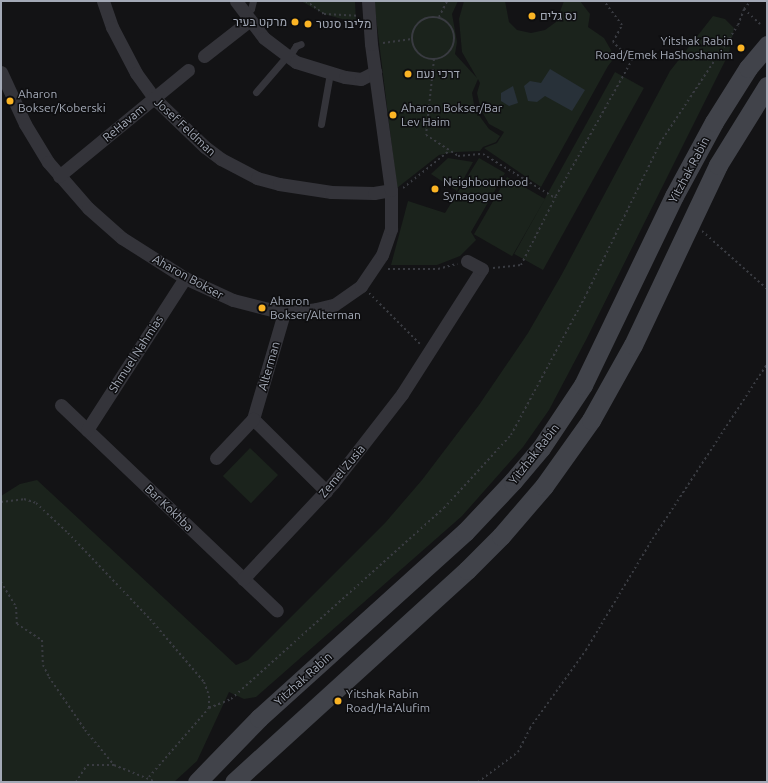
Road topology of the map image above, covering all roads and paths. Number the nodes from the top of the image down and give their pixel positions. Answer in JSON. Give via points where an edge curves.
{"nodes":[{"id":1,"x":103,"y":1,"type":"edge"},
{"id":2,"x":236,"y":1,"type":"edge"},
{"id":3,"x":253,"y":1,"type":"edge"},
{"id":4,"x":306,"y":1,"type":"edge"},
{"id":5,"x":447,"y":1,"type":"edge"},
{"id":6,"x":604,"y":1,"type":"edge"},
{"id":7,"x":751,"y":1,"type":"edge"},
{"id":8,"x":367,"y":3,"type":"edge"},
{"id":9,"x":744,"y":9,"type":"junction"},
{"id":10,"x":351,"y":17,"type":"dead end"},
{"id":11,"x":439,"y":17,"type":"junction"},
{"id":12,"x":247,"y":18,"type":"junction"},
{"id":13,"x":760,"y":24,"type":"dead end"},
{"id":14,"x":412,"y":39,"type":"junction"},
{"id":15,"x":301,"y":44,"type":"dead end"},
{"id":16,"x":371,"y":44,"type":"junction"},
{"id":17,"x":767,"y":45,"type":"edge"},
{"id":18,"x":204,"y":56,"type":"dead end"},
{"id":19,"x":288,"y":56,"type":"junction"},
{"id":20,"x":434,"y":59,"type":"junction"},
{"id":21,"x":188,"y":70,"type":"dead end"},
{"id":22,"x":1,"y":72,"type":"edge"},
{"id":23,"x":375,"y":72,"type":"junction"},
{"id":24,"x":333,"y":73,"type":"junction"},
{"id":25,"x":767,"y":86,"type":"edge"},
{"id":26,"x":256,"y":92,"type":"dead end"},
{"id":27,"x":154,"y":98,"type":"junction"},
{"id":28,"x":322,"y":124,"type":"dead end"},
{"id":29,"x":449,"y":151,"type":"junction"},
{"id":30,"x":60,"y":176,"type":"junction"},
{"id":31,"x":391,"y":194,"type":"junction"},
{"id":32,"x":555,"y":198,"type":"junction"},
{"id":33,"x":691,"y":221,"type":"junction"},
{"id":34,"x":467,"y":261,"type":"joint"},
{"id":35,"x":375,"y":268,"type":"junction"},
{"id":36,"x":482,"y":269,"type":"junction"},
{"id":37,"x":185,"y":278,"type":"junction"},
{"id":38,"x":361,"y":286,"type":"junction"},
{"id":39,"x":767,"y":288,"type":"edge"},
{"id":40,"x":284,"y":313,"type":"junction"},
{"id":41,"x":429,"y":353,"type":"junction"},
{"id":42,"x":767,"y":364,"type":"edge"},
{"id":43,"x":61,"y":405,"type":"dead end"},
{"id":44,"x":253,"y":419,"type":"junction"},
{"id":45,"x":87,"y":430,"type":"junction"},
{"id":46,"x":216,"y":458,"type":"dead end"},
{"id":47,"x":326,"y":491,"type":"junction"},
{"id":48,"x":1,"y":502,"type":"edge"},
{"id":49,"x":243,"y":579,"type":"junction"},
{"id":50,"x":1,"y":582,"type":"edge"},
{"id":51,"x":277,"y":612,"type":"dead end"},
{"id":52,"x":209,"y":708,"type":"junction"},
{"id":53,"x":114,"y":765,"type":"junction"},
{"id":54,"x":149,"y":777,"type":"junction"},
{"id":55,"x":76,"y":782,"type":"edge"},
{"id":56,"x":156,"y":782,"type":"edge"},
{"id":57,"x":197,"y":782,"type":"edge"},
{"id":58,"x":234,"y":782,"type":"edge"},
{"id":59,"x":478,"y":782,"type":"edge"}],
"edges":[{"from":1,"to":27,"type":"street","name":"Josef Feldman","via":[[112,27],[136,73]]},
{"from":2,"to":12,"type":"street"},
{"from":3,"to":12,"type":"lane"},
{"from":4,"to":10,"type":"path","via":[[324,14]]},
{"from":5,"to":11,"type":"path"},
{"from":6,"to":32,"type":"path","via":[[622,25],[613,42],[632,60]]},
{"from":7,"to":9,"type":"path"},
{"from":8,"to":16,"type":"street","name":"Aharon Bokser"},
{"from":9,"to":13,"type":"path"},
{"from":9,"to":52,"type":"path","via":[[738,25],[660,143],[587,293],[511,435],[444,508],[231,699]]},
{"from":11,"to":14,"type":"path","via":[[420,21],[415,26]]},
{"from":11,"to":20,"type":"path","via":[[450,25],[454,44],[446,55]]},
{"from":12,"to":18,"type":"street"},
{"from":12,"to":19,"type":"street","via":[[264,38]]},
{"from":14,"to":16,"type":"path"},
{"from":14,"to":20,"type":"path","via":[[413,46],[421,56]]},
{"from":15,"to":19,"type":"lane"},
{"from":16,"to":23,"type":"street","name":"Aharon Bokser"},
{"from":17,"to":57,"type":"main road","name":"Yitzhak Rabin","via":[[748,68],[714,122],[674,196],[600,354],[565,415],[540,448],[465,532],[259,718]]},
{"from":19,"to":24,"type":"street","via":[[309,67]]},
{"from":19,"to":26,"type":"lane"},
{"from":20,"to":29,"type":"path","via":[[426,135]]},
{"from":21,"to":27,"type":"street","name":"ReHavam"},
{"from":22,"to":30,"type":"street","name":"Aharon Bokser","via":[[25,124]]},
{"from":23,"to":24,"type":"street","via":[[361,79]]},
{"from":23,"to":31,"type":"street","name":"Aharon Bokser"},
{"from":24,"to":28,"type":"lane"},
{"from":25,"to":33,"type":"main road","name":"Yitzhak Rabin","via":[[728,146]]},
{"from":27,"to":30,"type":"street","name":"ReHavam"},
{"from":27,"to":31,"type":"street","name":"Josef Feldman","via":[[205,147],[239,170],[257,178],[331,192]]},
{"from":29,"to":31,"type":"path"},
{"from":29,"to":32,"type":"path","via":[[458,156],[483,154]]},
{"from":30,"to":37,"type":"street","name":"Aharon Bokser","via":[[88,208],[122,238]]},
{"from":31,"to":35,"type":"street","name":"Aharon Bokser","via":[[391,229]]},
{"from":32,"to":36,"type":"path","via":[[521,265]]},
{"from":33,"to":39,"type":"path"},
{"from":33,"to":58,"type":"main road","name":"Yitzhak Rabin","via":[[633,345],[591,420],[544,486],[501,536],[467,570]]},
{"from":34,"to":35,"type":"path","via":[[438,269]]},
{"from":34,"to":36,"type":"street"},
{"from":35,"to":38,"type":"street","name":"Aharon Bokser"},
{"from":36,"to":41,"type":"street","name":"Zemel Zusia"},
{"from":37,"to":40,"type":"street","name":"Aharon Bokser","via":[[233,300]]},
{"from":37,"to":45,"type":"street","name":"Shmuel Nahmias"},
{"from":38,"to":40,"type":"street","name":"Aharon Bokser","via":[[334,305]]},
{"from":38,"to":41,"type":"path"},
{"from":40,"to":44,"type":"street","name":"Alterman"},
{"from":41,"to":47,"type":"street","name":"Zemel Zusia","via":[[390,411]]},
{"from":42,"to":59,"type":"path","via":[[650,543],[586,650],[530,728],[518,752]]},
{"from":43,"to":45,"type":"street","name":"Bar Kokhba"},
{"from":44,"to":46,"type":"street","name":"Alterman"},
{"from":44,"to":47,"type":"street"},
{"from":45,"to":49,"type":"street","name":"Bar Kokhba"},
{"from":47,"to":49,"type":"street","name":"Zemel Zusia"},
{"from":48,"to":52,"type":"path","via":[[24,499],[36,503],[68,533],[150,619],[204,682],[209,696]]},
{"from":49,"to":51,"type":"street","name":"Bar Kokhba"},
{"from":50,"to":53,"type":"path","via":[[16,607],[18,624],[42,640],[43,665],[49,677],[85,730]]},
{"from":52,"to":54,"type":"path"},
{"from":53,"to":54,"type":"path"},
{"from":53,"to":55,"type":"path","via":[[87,765]]},
{"from":54,"to":56,"type":"path"}]}
